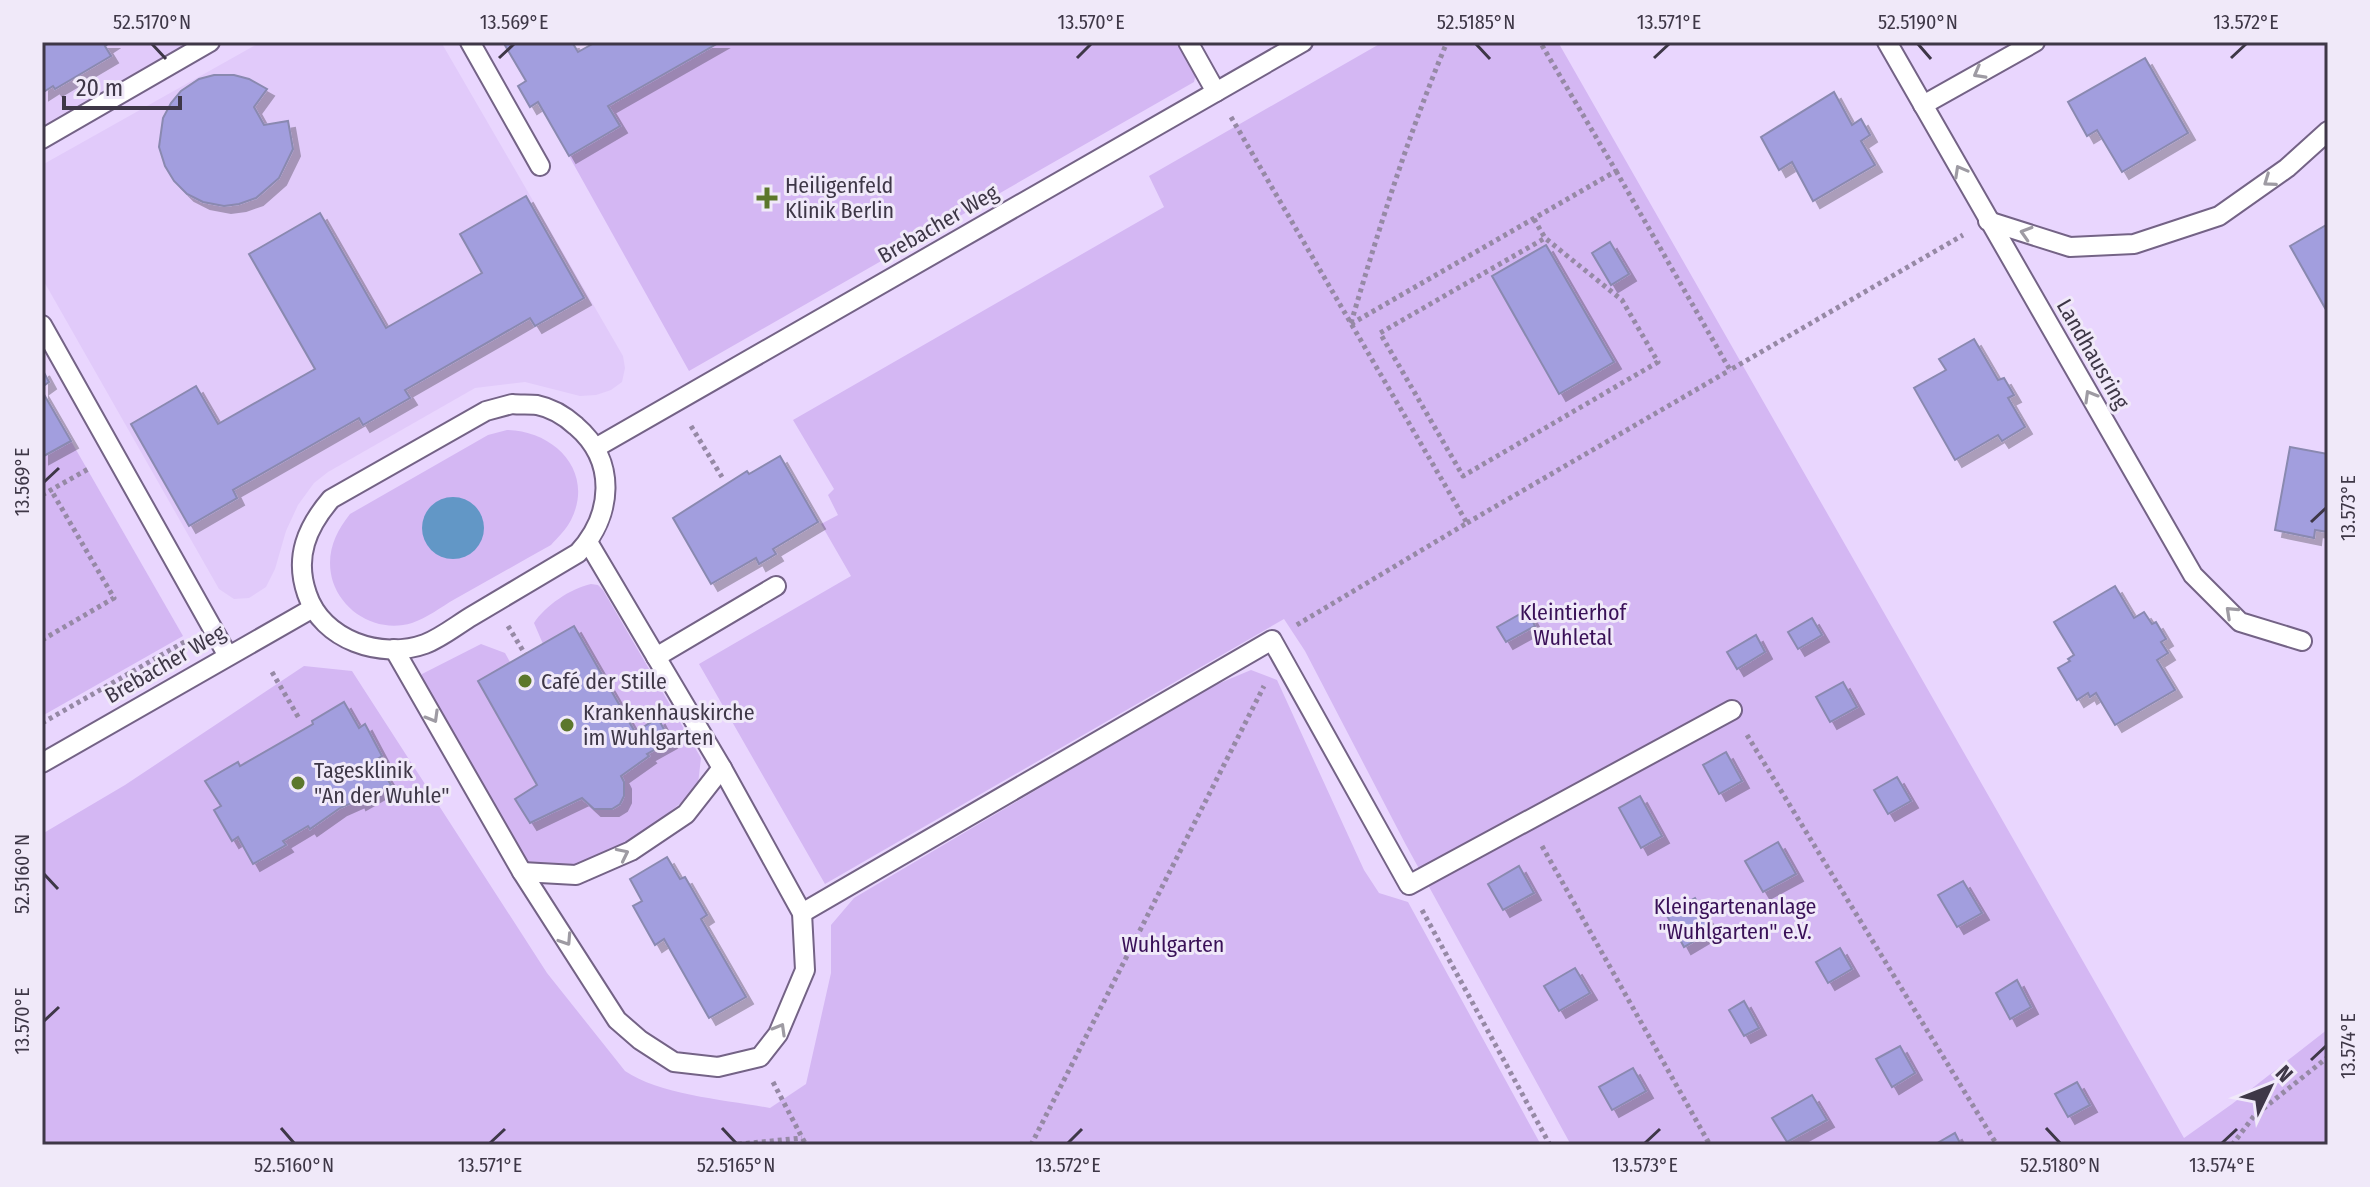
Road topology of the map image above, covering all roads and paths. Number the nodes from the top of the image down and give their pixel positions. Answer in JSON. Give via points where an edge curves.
{"nodes":[{"id":1,"x":210,"y":42,"type":"edge"},
{"id":2,"x":470,"y":42,"type":"edge"},
{"id":3,"x":1188,"y":42,"type":"edge"},
{"id":4,"x":1303,"y":42,"type":"edge"},
{"id":5,"x":1447,"y":42,"type":"edge"},
{"id":6,"x":1540,"y":42,"type":"edge"},
{"id":7,"x":1887,"y":42,"type":"edge"},
{"id":8,"x":2035,"y":42,"type":"edge"},
{"id":9,"x":1216,"y":92,"type":"junction"},
{"id":10,"x":1923,"y":105,"type":"junction"},
{"id":11,"x":2328,"y":131,"type":"edge"},
{"id":12,"x":42,"y":139,"type":"edge"},
{"id":13,"x":540,"y":166,"type":"dead end"},
{"id":14,"x":1616,"y":171,"type":"junction"},
{"id":15,"x":1534,"y":219,"type":"junction"},
{"id":16,"x":1988,"y":221,"type":"junction"},
{"id":17,"x":1545,"y":238,"type":"junction"},
{"id":18,"x":1351,"y":324,"type":"junction"},
{"id":19,"x":42,"y":325,"type":"edge"},
{"id":20,"x":1730,"y":370,"type":"junction"},
{"id":21,"x":673,"y":403,"type":"junction"},
{"id":22,"x":597,"y":447,"type":"junction"},
{"id":23,"x":114,"y":454,"type":"junction"},
{"id":24,"x":722,"y":477,"type":"dead end"},
{"id":25,"x":51,"y":490,"type":"junction"},
{"id":26,"x":42,"y":495,"type":"edge"},
{"id":27,"x":1467,"y":523,"type":"junction"},
{"id":28,"x":588,"y":542,"type":"junction"},
{"id":29,"x":776,"y":586,"type":"dead end"},
{"id":30,"x":313,"y":608,"type":"junction"},
{"id":31,"x":505,"y":621,"type":"dead end"},
{"id":32,"x":212,"y":626,"type":"junction"},
{"id":33,"x":42,"y":640,"type":"edge"},
{"id":34,"x":1272,"y":640,"type":"junction"},
{"id":35,"x":2302,"y":641,"type":"dead end"},
{"id":36,"x":394,"y":649,"type":"junction"},
{"id":37,"x":525,"y":654,"type":"dead end"},
{"id":38,"x":228,"y":656,"type":"junction"},
{"id":39,"x":656,"y":657,"type":"junction"},
{"id":40,"x":272,"y":672,"type":"dead end"},
{"id":41,"x":1732,"y":710,"type":"joint"},
{"id":42,"x":300,"y":720,"type":"dead end"},
{"id":43,"x":42,"y":723,"type":"edge"},
{"id":44,"x":42,"y":763,"type":"edge"},
{"id":45,"x":722,"y":768,"type":"junction"},
{"id":46,"x":1528,"y":821,"type":"junction"},
{"id":47,"x":522,"y":872,"type":"junction"},
{"id":48,"x":1409,"y":885,"type":"junction"},
{"id":49,"x":802,"y":913,"type":"junction"},
{"id":50,"x":760,"y":1057,"type":"junction"},
{"id":51,"x":2328,"y":1057,"type":"edge"},
{"id":52,"x":802,"y":1138,"type":"junction"},
{"id":53,"x":730,"y":1145,"type":"edge"},
{"id":54,"x":806,"y":1145,"type":"edge"},
{"id":55,"x":1031,"y":1145,"type":"edge"},
{"id":56,"x":1550,"y":1145,"type":"edge"},
{"id":57,"x":1710,"y":1145,"type":"edge"},
{"id":58,"x":1997,"y":1145,"type":"edge"},
{"id":59,"x":2232,"y":1145,"type":"edge"}],
"edges":[{"from":1,"to":12,"type":"lane"},
{"from":2,"to":13,"type":"lane"},
{"from":3,"to":9,"type":"lane"},
{"from":4,"to":9,"type":"lane","name":"Brebacher Weg"},
{"from":5,"to":18,"type":"path"},
{"from":6,"to":14,"type":"path"},
{"from":7,"to":10,"type":"lane","name":"Landhausring"},
{"from":8,"to":10,"type":"lane","one_way":true},
{"from":9,"to":18,"type":"path"},
{"from":9,"to":21,"type":"lane","name":"Brebacher Weg"},
{"from":16,"to":10,"type":"lane","name":"Landhausring","one_way":true},
{"from":11,"to":16,"type":"lane","one_way":true,"via":[[2219,216],[2134,244],[2070,247]]},
{"from":14,"to":15,"type":"path"},
{"from":14,"to":20,"type":"path"},
{"from":15,"to":17,"type":"path"},
{"from":15,"to":18,"type":"path"},
{"from":16,"to":20,"type":"path"},
{"from":35,"to":16,"type":"lane","name":"Landhausring","one_way":true,"via":[[2240,622],[2193,575]]},
{"from":17,"to":17,"type":"path","via":[[1622,300],[1658,362],[1463,476],[1380,333]]},
{"from":18,"to":27,"type":"path"},
{"from":19,"to":23,"type":"lane"},
{"from":20,"to":27,"type":"path"},
{"from":21,"to":22,"type":"lane","name":"Brebacher Weg"},
{"from":21,"to":24,"type":"path"},
{"from":22,"to":28,"type":"lane","via":[[606,481],[604,508]]},
{"from":22,"to":30,"type":"lane","via":[[564,415],[512,404],[486,411],[344,491],[314,519],[303,544],[302,570]]},
{"from":23,"to":25,"type":"path"},
{"from":23,"to":32,"type":"lane"},
{"from":25,"to":26,"type":"path"},
{"from":25,"to":33,"type":"path","via":[[114,598]]},
{"from":27,"to":34,"type":"path"},
{"from":28,"to":36,"type":"lane","via":[[578,553],[424,644]]},
{"from":28,"to":39,"type":"lane"},
{"from":29,"to":39,"type":"lane"},
{"from":30,"to":36,"type":"lane","via":[[342,637],[367,647]]},
{"from":30,"to":38,"type":"lane","name":"Brebacher Weg"},
{"from":31,"to":37,"type":"path"},
{"from":32,"to":38,"type":"lane"},
{"from":32,"to":43,"type":"path"},
{"from":34,"to":48,"type":"lane"},
{"from":34,"to":49,"type":"lane"},
{"from":34,"to":55,"type":"path","via":[[1268,679]]},
{"from":36,"to":47,"type":"lane","one_way":true},
{"from":38,"to":44,"type":"lane","name":"Brebacher Weg"},
{"from":39,"to":45,"type":"lane"},
{"from":40,"to":42,"type":"path"},
{"from":41,"to":46,"type":"lane"},
{"from":41,"to":58,"type":"path"},
{"from":47,"to":45,"type":"lane","one_way":true,"via":[[576,875],[631,851],[686,814]]},
{"from":45,"to":49,"type":"lane"},
{"from":46,"to":48,"type":"lane"},
{"from":46,"to":57,"type":"path"},
{"from":47,"to":50,"type":"lane","one_way":true,"via":[[617,1020],[640,1040],[674,1062],[718,1067]]},
{"from":48,"to":56,"type":"path"},
{"from":50,"to":49,"type":"lane","one_way":true,"via":[[778,1034],[805,970]]},
{"from":50,"to":52,"type":"path"},
{"from":51,"to":59,"type":"path","via":[[2254,1116]]},
{"from":52,"to":53,"type":"path"},
{"from":52,"to":54,"type":"path"}]}
